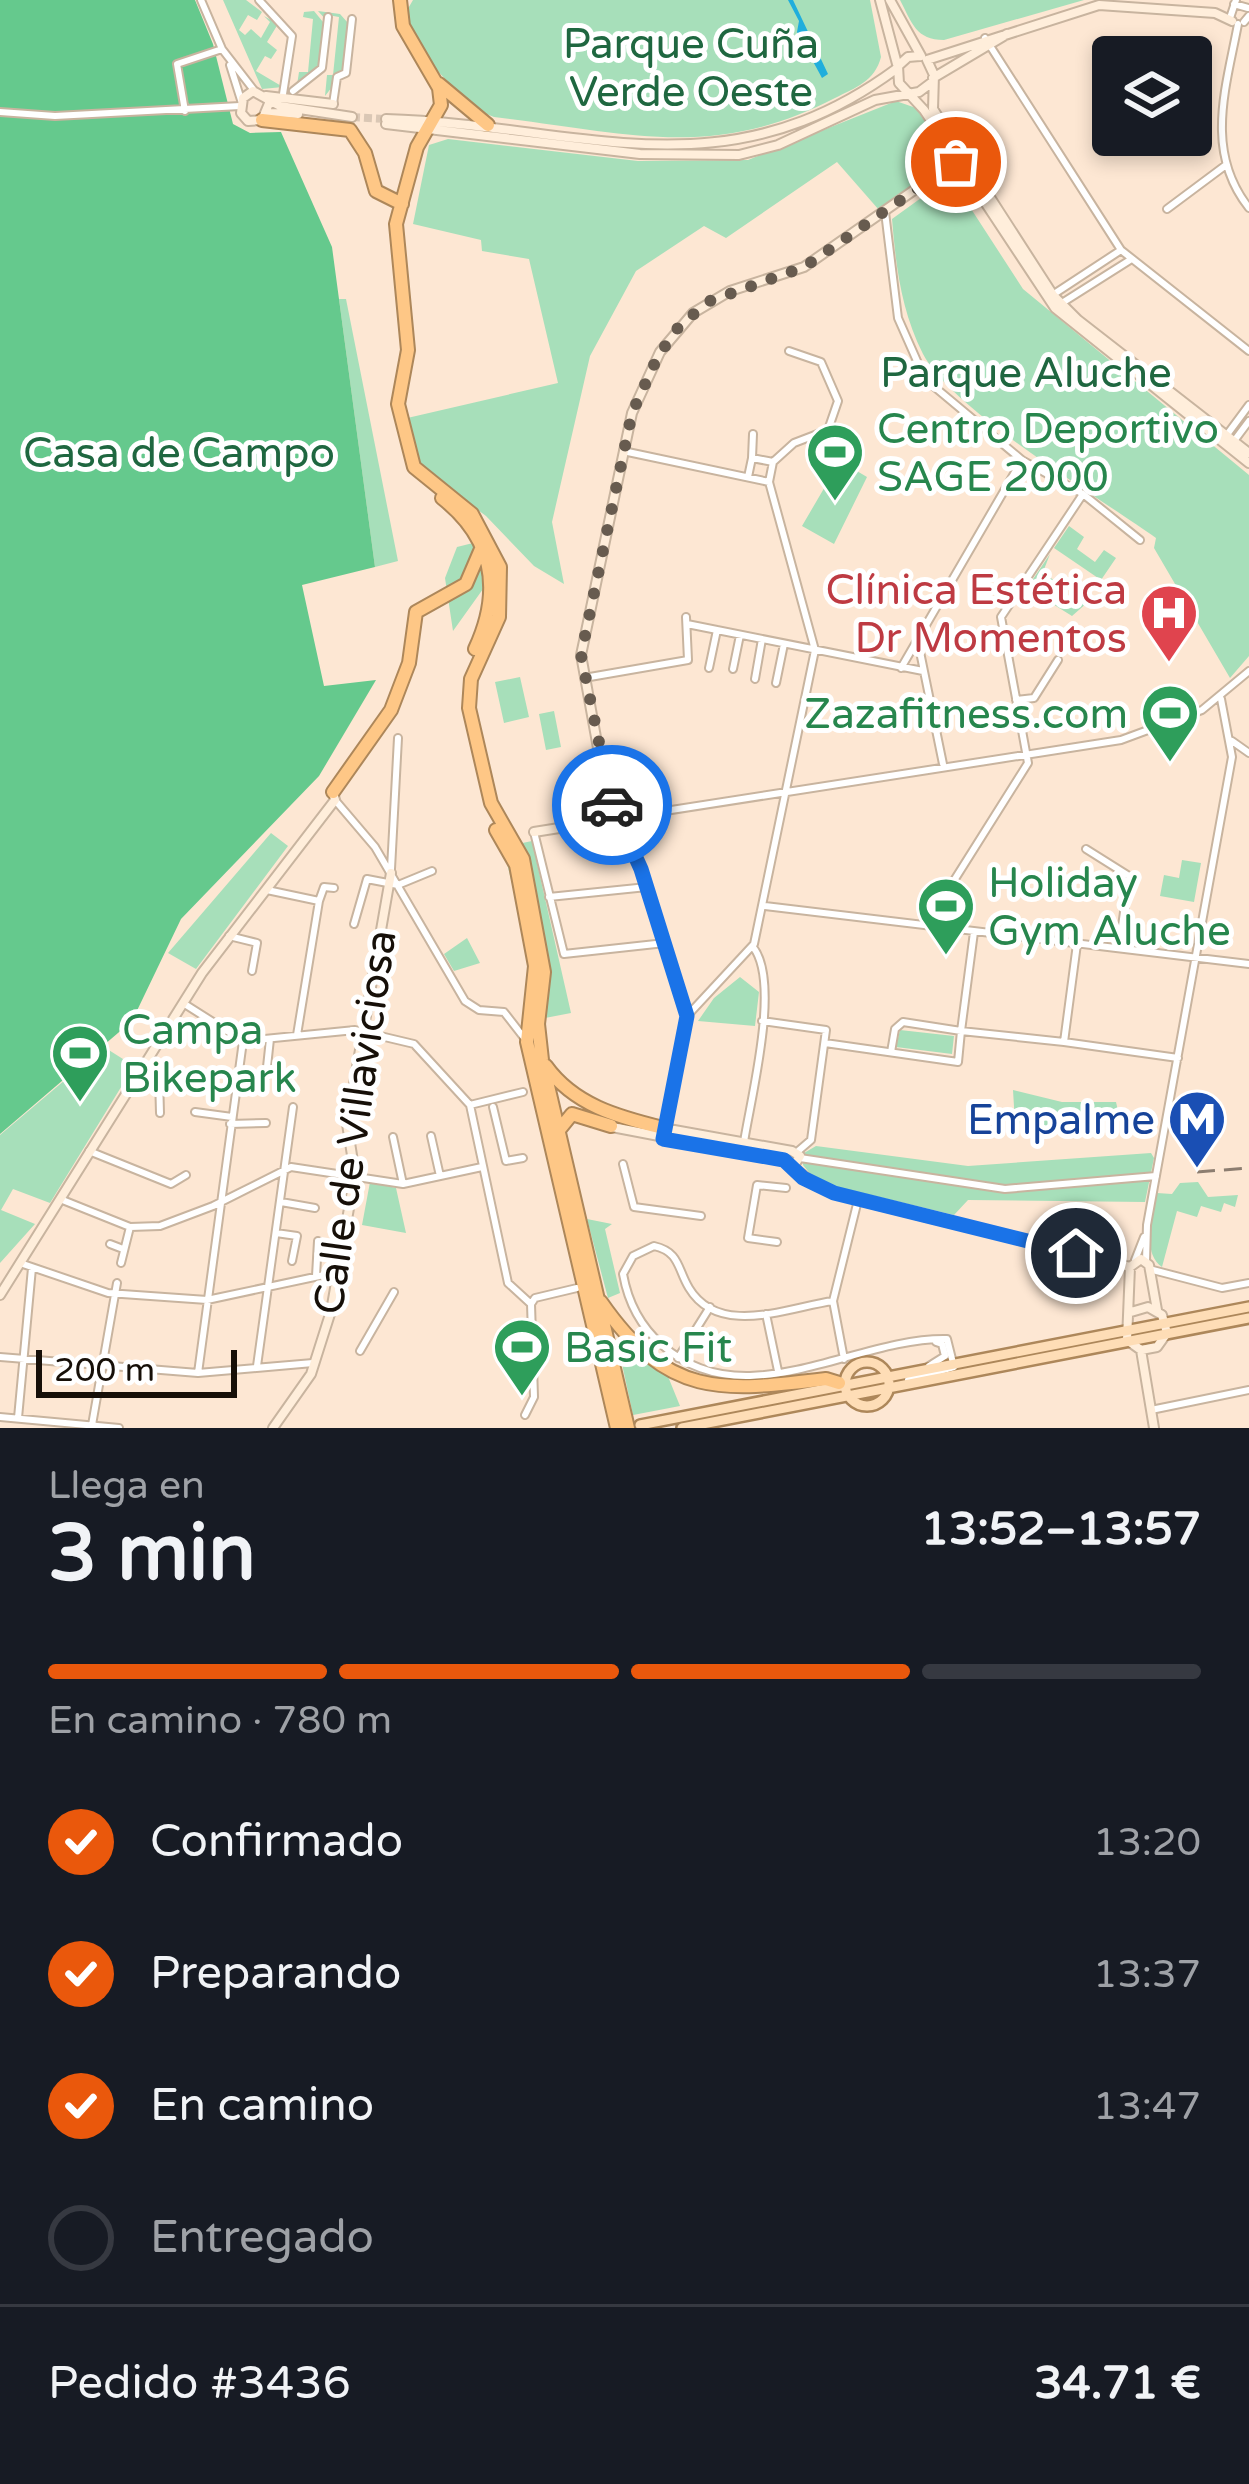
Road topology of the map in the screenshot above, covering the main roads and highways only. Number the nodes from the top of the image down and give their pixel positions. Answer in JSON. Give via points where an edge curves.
{"nodes":[{"id":1,"x":397,"y":0,"type":"edge"},
{"id":2,"x":436,"y":82,"type":"junction"},
{"id":3,"x":265,"y":117,"type":"road end"},
{"id":4,"x":428,"y":124,"type":"junction"},
{"id":5,"x":488,"y":125,"type":"road end"},
{"id":6,"x":398,"y":202,"type":"junction"},
{"id":7,"x":481,"y":544,"type":"junction"},
{"id":8,"x":334,"y":796,"type":"road end"},
{"id":9,"x":533,"y":1040,"type":"junction"},
{"id":10,"x":542,"y":1060,"type":"junction"},
{"id":11,"x":599,"y":1115,"type":"junction"},
{"id":12,"x":611,"y":1126,"type":"road end"},
{"id":13,"x":558,"y":1131,"type":"junction"},
{"id":14,"x":663,"y":1133,"type":"road end"},
{"id":15,"x":597,"y":1296,"type":"junction"},
{"id":16,"x":1249,"y":1307,"type":"edge"},
{"id":17,"x":1249,"y":1318,"type":"edge"},
{"id":18,"x":1166,"y":1327,"type":"junction"},
{"id":19,"x":1126,"y":1335,"type":"junction"},
{"id":20,"x":888,"y":1380,"type":"junction"},
{"id":21,"x":843,"y":1386,"type":"junction"},
{"id":22,"x":634,"y":1427,"type":"edge"},
{"id":23,"x":617,"y":1428,"type":"edge"},
{"id":24,"x":682,"y":1428,"type":"edge"}],
"edges":[{"from":1,"to":2,"type":"highway"},
{"from":1,"to":4,"type":"highway","via":[[399,37],[434,89]]},
{"from":2,"to":4,"type":"highway","via":[[441,105]]},
{"from":2,"to":5,"type":"highway"},
{"from":3,"to":6,"type":"highway","via":[[350,130],[376,191]]},
{"from":4,"to":6,"type":"highway"},
{"from":6,"to":7,"type":"highway","via":[[389,238],[400,357],[391,393],[404,459]]},
{"from":6,"to":9,"type":"highway","via":[[408,350],[397,396],[409,454],[481,525],[501,574],[499,617],[468,698],[491,803],[523,859],[545,984]]},
{"from":7,"to":8,"type":"highway","via":[[466,584],[416,612],[397,698]]},
{"from":7,"to":9,"type":"highway","via":[[492,607],[467,667],[462,706],[488,817],[516,865],[536,966]]},
{"from":9,"to":10,"type":"highway"},
{"from":9,"to":23,"type":"highway"},
{"from":10,"to":11,"type":"highway"},
{"from":10,"to":13,"type":"highway"},
{"from":11,"to":12,"type":"highway"},
{"from":11,"to":13,"type":"highway","via":[[572,1114]]},
{"from":11,"to":14,"type":"highway"},
{"from":13,"to":15,"type":"highway"},
{"from":15,"to":21,"type":"highway","via":[[635,1346],[695,1381],[740,1390],[826,1379]]},
{"from":15,"to":22,"type":"highway"},
{"from":16,"to":18,"type":"main road"},
{"from":17,"to":18,"type":"main road"},
{"from":18,"to":19,"type":"main road"},
{"from":19,"to":20,"type":"main road","via":[[929,1366]]},
{"from":19,"to":20,"type":"main road"},
{"from":20,"to":21,"type":"main road"},
{"from":20,"to":21,"type":"main road","via":[[882,1400],[868,1406]]},
{"from":21,"to":22,"type":"main road"},
{"from":21,"to":24,"type":"main road"}]}
